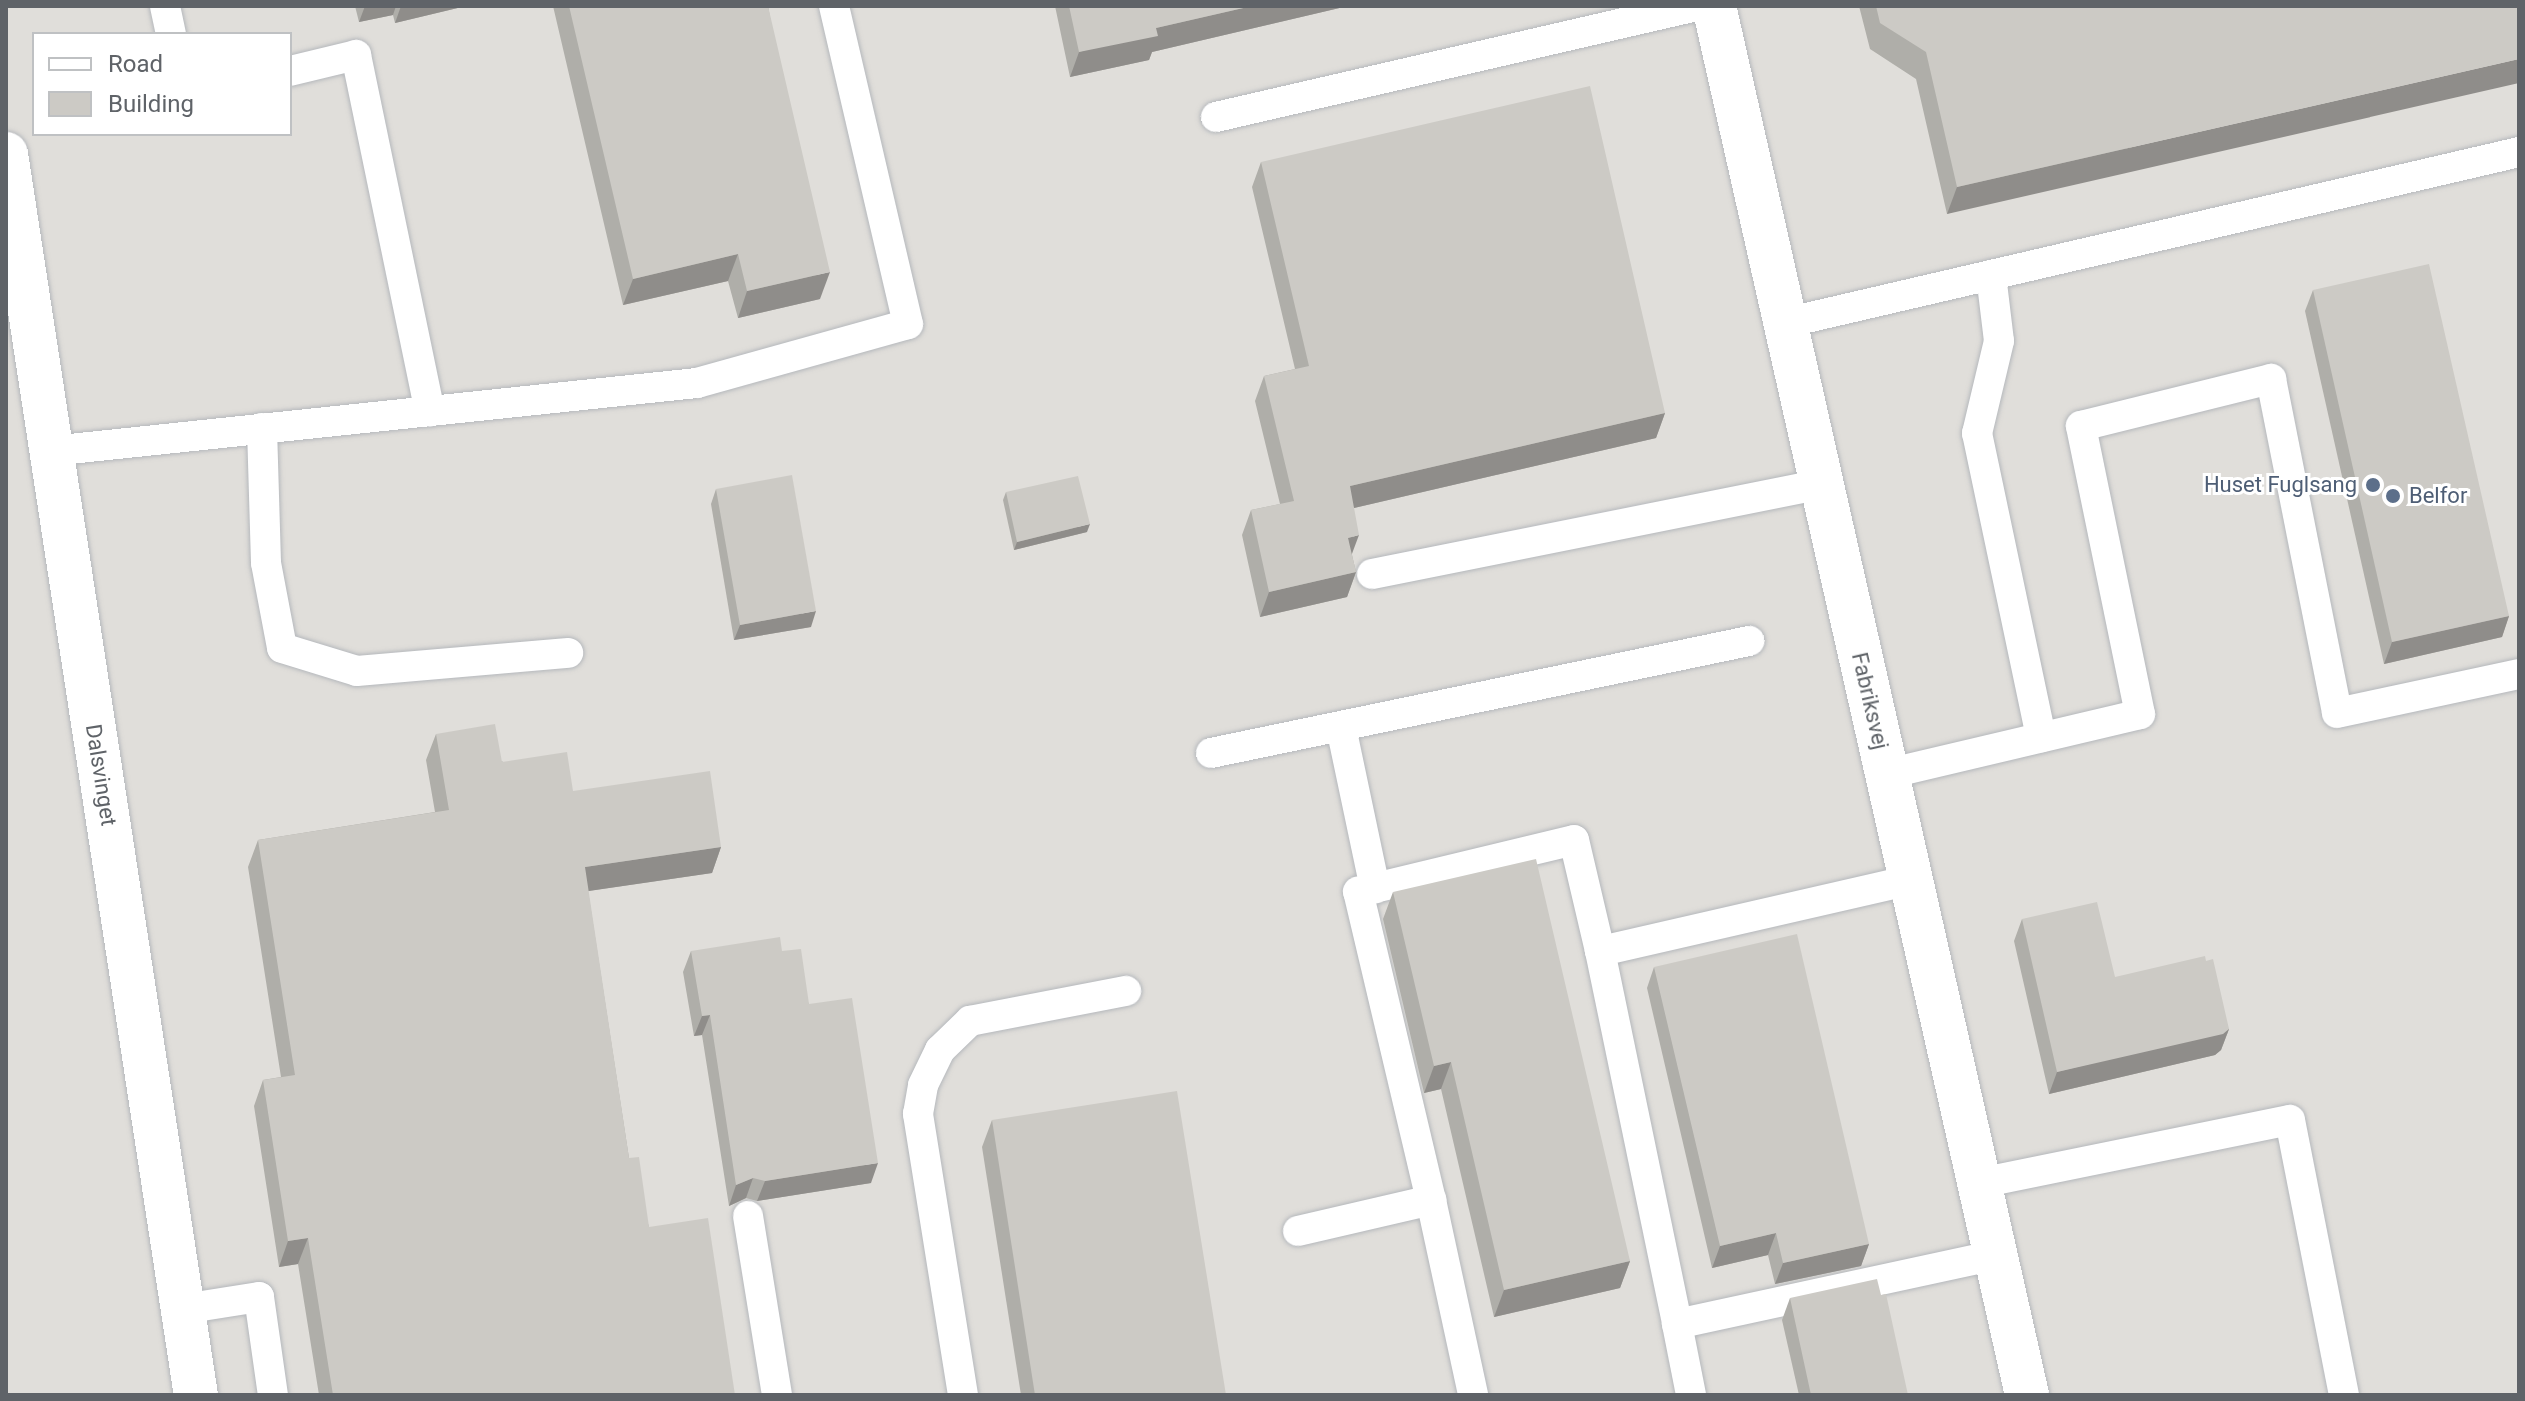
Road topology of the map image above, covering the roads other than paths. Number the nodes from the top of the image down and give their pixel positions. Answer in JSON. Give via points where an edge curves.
{"nodes":[{"id":1,"x":165,"y":6,"type":"edge"},
{"id":2,"x":834,"y":6,"type":"edge"},
{"id":3,"x":1697,"y":6,"type":"edge"},
{"id":4,"x":1714,"y":6,"type":"edge"},
{"id":5,"x":171,"y":32,"type":"edge"},
{"id":6,"x":292,"y":71,"type":"edge"},
{"id":7,"x":1216,"y":117,"type":"dead end"},
{"id":8,"x":2519,"y":152,"type":"edge"},
{"id":9,"x":6,"y":154,"type":"edge"},
{"id":10,"x":1991,"y":275,"type":"junction"},
{"id":11,"x":1785,"y":323,"type":"junction"},
{"id":12,"x":430,"y":411,"type":"junction"},
{"id":13,"x":262,"y":428,"type":"junction"},
{"id":14,"x":51,"y":451,"type":"junction"},
{"id":15,"x":1821,"y":484,"type":"junction"},
{"id":16,"x":1372,"y":574,"type":"dead end"},
{"id":17,"x":1749,"y":641,"type":"dead end"},
{"id":18,"x":568,"y":653,"type":"dead end"},
{"id":19,"x":2519,"y":674,"type":"edge"},
{"id":20,"x":1341,"y":727,"type":"junction"},
{"id":21,"x":2041,"y":737,"type":"junction"},
{"id":22,"x":1211,"y":753,"type":"dead end"},
{"id":23,"x":1887,"y":774,"type":"junction"},
{"id":24,"x":1911,"y":880,"type":"junction"},
{"id":25,"x":1375,"y":888,"type":"junction"},
{"id":26,"x":1600,"y":951,"type":"junction"},
{"id":27,"x":1126,"y":991,"type":"dead end"},
{"id":28,"x":1980,"y":1183,"type":"junction"},
{"id":29,"x":1431,"y":1200,"type":"junction"},
{"id":30,"x":748,"y":1216,"type":"edge"},
{"id":31,"x":1298,"y":1231,"type":"dead end"},
{"id":32,"x":1995,"y":1255,"type":"junction"},
{"id":33,"x":183,"y":1309,"type":"junction"},
{"id":34,"x":1677,"y":1324,"type":"junction"},
{"id":35,"x":196,"y":1395,"type":"edge"},
{"id":36,"x":273,"y":1395,"type":"edge"},
{"id":37,"x":777,"y":1395,"type":"edge"},
{"id":38,"x":963,"y":1395,"type":"edge"},
{"id":39,"x":1473,"y":1395,"type":"edge"},
{"id":40,"x":1691,"y":1395,"type":"edge"},
{"id":41,"x":2027,"y":1395,"type":"edge"},
{"id":42,"x":2344,"y":1395,"type":"edge"}],
"edges":[{"from":1,"to":5,"type":"lane"},
{"from":2,"to":12,"type":"lane","via":[[908,324],[697,383]]},
{"from":3,"to":7,"type":"lane"},
{"from":4,"to":11,"type":"street","name":"Fabriksvej"},
{"from":6,"to":12,"type":"lane","via":[[356,55]]},
{"from":8,"to":10,"type":"lane"},
{"from":9,"to":14,"type":"street","name":"Dalsvinget"},
{"from":10,"to":11,"type":"lane"},
{"from":10,"to":21,"type":"lane","via":[[1999,341],[1977,433]]},
{"from":11,"to":15,"type":"street","name":"Fabriksvej"},
{"from":12,"to":13,"type":"lane"},
{"from":13,"to":14,"type":"lane"},
{"from":13,"to":18,"type":"lane","via":[[266,563],[282,648],[357,671]]},
{"from":14,"to":33,"type":"street","name":"Dalsvinget"},
{"from":15,"to":16,"type":"lane"},
{"from":15,"to":23,"type":"street","name":"Fabriksvej"},
{"from":17,"to":20,"type":"lane"},
{"from":19,"to":21,"type":"lane","via":[[2337,713],[2271,379],[2081,426],[2140,714]]},
{"from":20,"to":22,"type":"lane"},
{"from":20,"to":25,"type":"lane"},
{"from":21,"to":23,"type":"lane"},
{"from":23,"to":24,"type":"street","name":"Fabriksvej"},
{"from":24,"to":26,"type":"lane"},
{"from":24,"to":28,"type":"street","name":"Fabriksvej"},
{"from":25,"to":26,"type":"lane","via":[[1574,840]]},
{"from":25,"to":29,"type":"lane","via":[[1358,892]]},
{"from":26,"to":34,"type":"lane"},
{"from":27,"to":38,"type":"lane","via":[[970,1021],[940,1050],[923,1085],[918,1114]]},
{"from":28,"to":32,"type":"street","name":"Fabriksvej"},
{"from":28,"to":42,"type":"lane","via":[[2290,1120]]},
{"from":29,"to":31,"type":"lane"},
{"from":29,"to":39,"type":"lane"},
{"from":30,"to":37,"type":"lane"},
{"from":32,"to":34,"type":"lane"},
{"from":32,"to":41,"type":"street","name":"Fabriksvej"},
{"from":33,"to":35,"type":"street","name":"Dalsvinget"},
{"from":33,"to":36,"type":"lane","via":[[259,1297]]},
{"from":34,"to":40,"type":"lane"}]}
